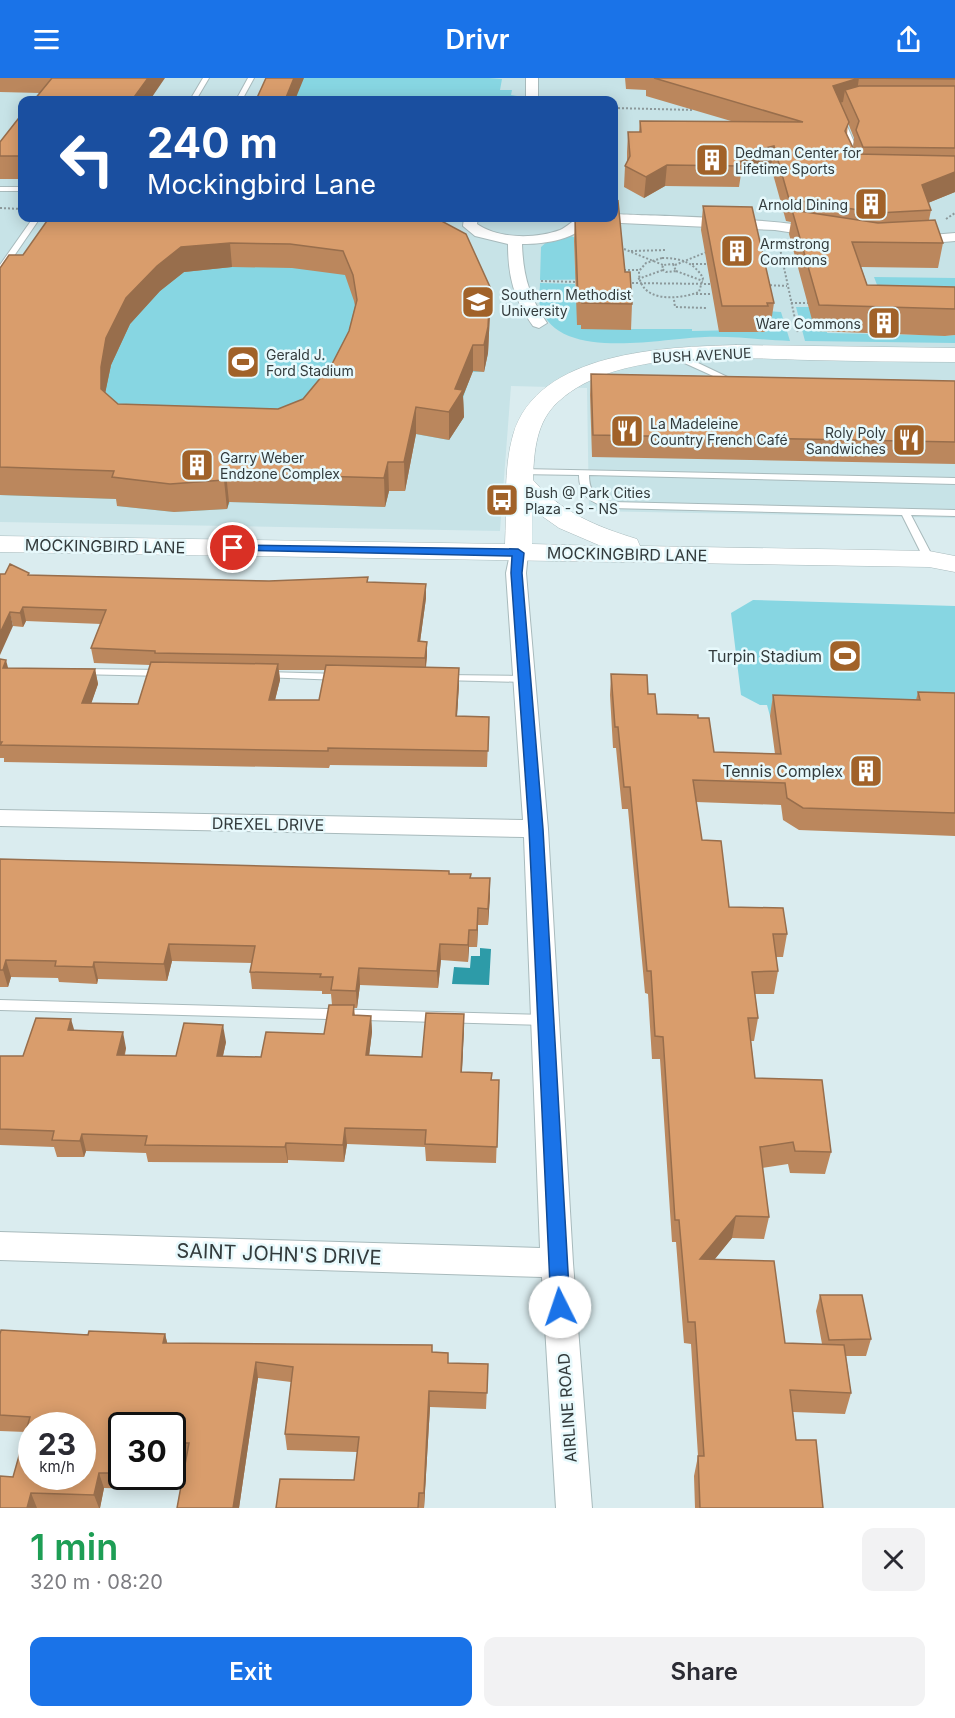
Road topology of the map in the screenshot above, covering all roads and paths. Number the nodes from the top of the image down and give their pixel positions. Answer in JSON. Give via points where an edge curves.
{"nodes":[{"id":1,"x":206,"y":78,"type":"edge"},
{"id":2,"x":251,"y":78,"type":"edge"},
{"id":3,"x":532,"y":78,"type":"edge"},
{"id":4,"x":195,"y":96,"type":"edge"},
{"id":5,"x":240,"y":96,"type":"edge"},
{"id":6,"x":532,"y":96,"type":"edge"},
{"id":7,"x":867,"y":102,"type":"edge"},
{"id":8,"x":618,"y":108,"type":"edge"},
{"id":9,"x":694,"y":110,"type":"edge"},
{"id":10,"x":851,"y":161,"type":"edge"},
{"id":11,"x":0,"y":189,"type":"edge"},
{"id":12,"x":18,"y":189,"type":"edge"},
{"id":13,"x":0,"y":208,"type":"edge"},
{"id":14,"x":18,"y":209,"type":"edge"},
{"id":15,"x":618,"y":219,"type":"edge"},
{"id":16,"x":33,"y":222,"type":"edge"},
{"id":17,"x":585,"y":222,"type":"edge"},
{"id":18,"x":466,"y":223,"type":"edge"},
{"id":19,"x":774,"y":226,"type":"junction"},
{"id":20,"x":833,"y":235,"type":"edge"},
{"id":21,"x":955,"y":237,"type":"edge"},
{"id":22,"x":515,"y":240,"type":"junction"},
{"id":23,"x":890,"y":242,"type":"edge"},
{"id":24,"x":710,"y":250,"type":"edge"},
{"id":25,"x":4,"y":257,"type":"edge"},
{"id":26,"x":668,"y":258,"type":"junction"},
{"id":27,"x":651,"y":260,"type":"junction"},
{"id":28,"x":686,"y":261,"type":"junction"},
{"id":29,"x":691,"y":264,"type":"junction"},
{"id":30,"x":710,"y":264,"type":"edge"},
{"id":31,"x":663,"y":265,"type":"junction"},
{"id":32,"x":674,"y":265,"type":"junction"},
{"id":33,"x":0,"y":270,"type":"edge"},
{"id":34,"x":624,"y":270,"type":"edge"},
{"id":35,"x":639,"y":270,"type":"junction"},
{"id":36,"x":663,"y":270,"type":"junction"},
{"id":37,"x":676,"y":271,"type":"junction"},
{"id":38,"x":516,"y":281,"type":"junction"},
{"id":39,"x":639,"y":281,"type":"junction"},
{"id":40,"x":583,"y":282,"type":"edge"},
{"id":41,"x":628,"y":283,"type":"edge"},
{"id":42,"x":703,"y":283,"type":"junction"},
{"id":43,"x":724,"y":285,"type":"edge"},
{"id":44,"x":755,"y":285,"type":"edge"},
{"id":45,"x":787,"y":286,"type":"junction"},
{"id":46,"x":696,"y":294,"type":"junction"},
{"id":47,"x":711,"y":294,"type":"dead end"},
{"id":48,"x":674,"y":300,"type":"junction"},
{"id":49,"x":791,"y":303,"type":"junction"},
{"id":50,"x":812,"y":303,"type":"edge"},
{"id":51,"x":707,"y":308,"type":"dead end"},
{"id":52,"x":539,"y":323,"type":"dead end"},
{"id":53,"x":800,"y":342,"type":"dead end"},
{"id":54,"x":672,"y":354,"type":"junction"},
{"id":55,"x":955,"y":355,"type":"edge"},
{"id":56,"x":730,"y":390,"type":"edge"},
{"id":57,"x":584,"y":472,"type":"junction"},
{"id":58,"x":522,"y":477,"type":"junction"},
{"id":59,"x":955,"y":481,"type":"edge"},
{"id":60,"x":905,"y":512,"type":"junction"},
{"id":61,"x":955,"y":513,"type":"edge"},
{"id":62,"x":0,"y":544,"type":"edge"},
{"id":63,"x":955,"y":551,"type":"edge"},
{"id":64,"x":518,"y":553,"type":"junction"},
{"id":65,"x":657,"y":555,"type":"junction"},
{"id":66,"x":942,"y":562,"type":"edge"},
{"id":67,"x":70,"y":672,"type":"edge"},
{"id":68,"x":176,"y":674,"type":"edge"},
{"id":69,"x":258,"y":675,"type":"edge"},
{"id":70,"x":352,"y":677,"type":"edge"},
{"id":71,"x":434,"y":678,"type":"edge"},
{"id":72,"x":524,"y":680,"type":"junction"},
{"id":73,"x":0,"y":818,"type":"edge"},
{"id":74,"x":536,"y":829,"type":"junction"},
{"id":75,"x":0,"y":1005,"type":"edge"},
{"id":76,"x":545,"y":1020,"type":"junction"},
{"id":77,"x":0,"y":1246,"type":"edge"},
{"id":78,"x":557,"y":1263,"type":"junction"},
{"id":79,"x":574,"y":1508,"type":"edge"}],
"edges":[{"from":1,"to":4,"type":"lane"},
{"from":2,"to":5,"type":"lane"},
{"from":3,"to":6,"type":"street"},
{"from":7,"to":10,"type":"lane","via":[[835,106],[851,142]]},
{"from":8,"to":9,"type":"path"},
{"from":11,"to":12,"type":"lane"},
{"from":13,"to":14,"type":"path"},
{"from":15,"to":19,"type":"street"},
{"from":16,"to":25,"type":"lane"},
{"from":17,"to":22,"type":"street","via":[[563,233]]},
{"from":18,"to":22,"type":"street","via":[[483,235]]},
{"from":19,"to":20,"type":"street"},
{"from":19,"to":45,"type":"path"},
{"from":21,"to":23,"type":"street"},
{"from":22,"to":38,"type":"street"},
{"from":24,"to":28,"type":"path"},
{"from":25,"to":33,"type":"lane"},
{"from":26,"to":27,"type":"path"},
{"from":26,"to":27,"type":"path","via":[[667,251],[626,250]]},
{"from":26,"to":28,"type":"path"},
{"from":27,"to":31,"type":"path"},
{"from":27,"to":35,"type":"path"},
{"from":28,"to":29,"type":"path"},
{"from":28,"to":32,"type":"path"},
{"from":29,"to":30,"type":"path"},
{"from":29,"to":42,"type":"path","via":[[700,272]]},
{"from":31,"to":32,"type":"path"},
{"from":31,"to":36,"type":"path"},
{"from":32,"to":37,"type":"path"},
{"from":34,"to":35,"type":"path"},
{"from":35,"to":39,"type":"path"},
{"from":36,"to":37,"type":"path"},
{"from":36,"to":39,"type":"path"},
{"from":37,"to":42,"type":"path"},
{"from":38,"to":40,"type":"path"},
{"from":38,"to":52,"type":"street","via":[[522,300]]},
{"from":39,"to":41,"type":"path"},
{"from":39,"to":42,"type":"path"},
{"from":39,"to":48,"type":"path","via":[[654,296]]},
{"from":42,"to":43,"type":"path"},
{"from":42,"to":46,"type":"path"},
{"from":44,"to":45,"type":"path"},
{"from":45,"to":49,"type":"path"},
{"from":46,"to":47,"type":"path"},
{"from":46,"to":48,"type":"path"},
{"from":48,"to":51,"type":"path","via":[[675,307]]},
{"from":49,"to":50,"type":"path"},
{"from":49,"to":53,"type":"path"},
{"from":54,"to":55,"type":"main road","name":"BUSH AVENUE","via":[[746,351]]},
{"from":54,"to":56,"type":"lane","via":[[741,388]]},
{"from":54,"to":58,"type":"main road","name":"BUSH AVENUE","via":[[608,368],[567,385],[553,396],[529,422]]},
{"from":57,"to":58,"type":"lane"},
{"from":57,"to":59,"type":"lane"},
{"from":57,"to":60,"type":"lane","via":[[584,487],[591,498],[610,506]]},
{"from":58,"to":64,"type":"main road","name":"BUSH AVENUE"},
{"from":58,"to":65,"type":"main road","via":[[536,501],[557,517]]},
{"from":60,"to":61,"type":"lane"},
{"from":60,"to":66,"type":"lane"},
{"from":62,"to":64,"type":"main road","name":"MOCKINGBIRD LANE"},
{"from":63,"to":66,"type":"main road","name":"MOCKINGBIRD LANE"},
{"from":64,"to":65,"type":"main road","name":"MOCKINGBIRD LANE"},
{"from":64,"to":72,"type":"street","name":"AIRLINE ROAD"},
{"from":65,"to":66,"type":"main road","name":"MOCKINGBIRD LANE"},
{"from":67,"to":68,"type":"lane"},
{"from":69,"to":70,"type":"lane"},
{"from":71,"to":72,"type":"lane"},
{"from":72,"to":74,"type":"street","name":"AIRLINE ROAD"},
{"from":73,"to":74,"type":"street","name":"DREXEL DRIVE"},
{"from":74,"to":76,"type":"street","name":"AIRLINE ROAD"},
{"from":75,"to":76,"type":"lane"},
{"from":76,"to":78,"type":"street","name":"AIRLINE ROAD"},
{"from":77,"to":78,"type":"street","name":"SAINT JOHN'S DRIVE"},
{"from":78,"to":79,"type":"street","name":"AIRLINE ROAD"}]}
